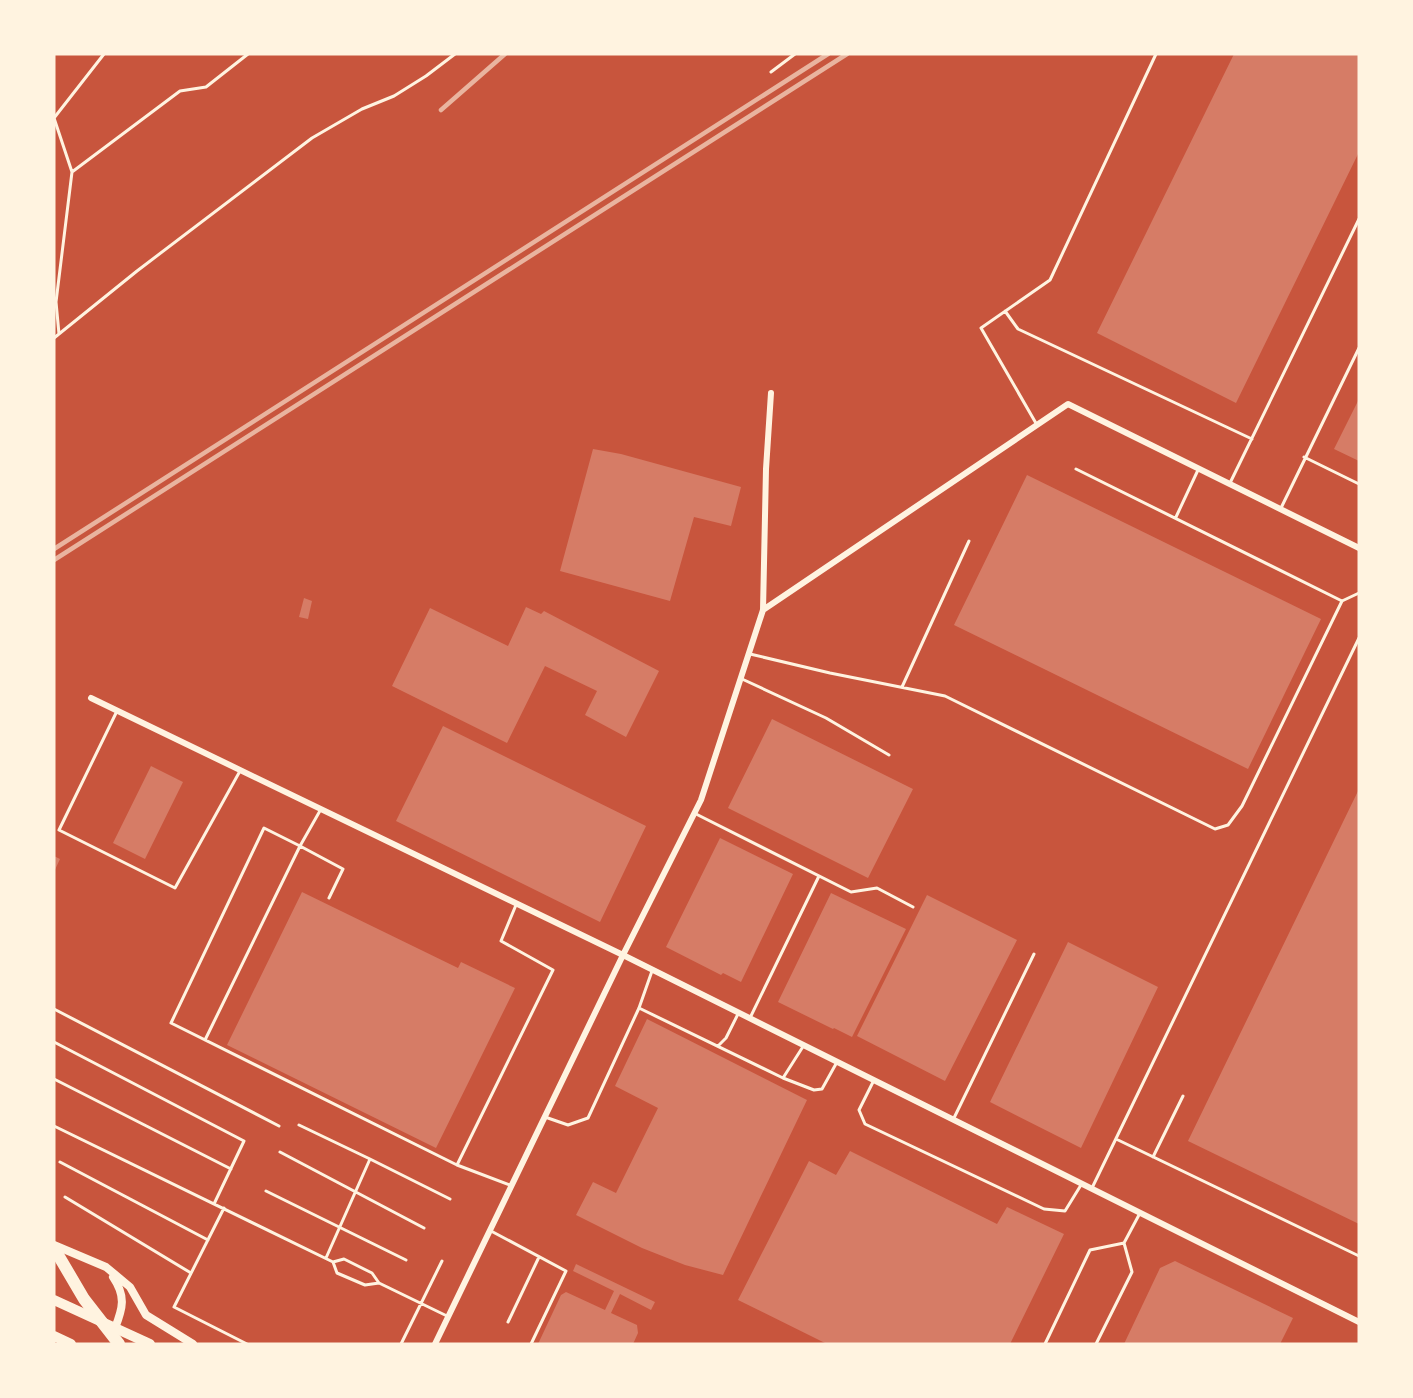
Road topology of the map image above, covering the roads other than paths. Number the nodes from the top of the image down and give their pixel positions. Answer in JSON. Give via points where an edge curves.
{"nodes":[{"id":1,"x":104,"y":54,"type":"edge"},
{"id":2,"x":248,"y":54,"type":"edge"},
{"id":3,"x":455,"y":54,"type":"edge"},
{"id":4,"x":795,"y":54,"type":"edge"},
{"id":5,"x":1156,"y":54,"type":"edge"},
{"id":6,"x":771,"y":72,"type":"dead end"},
{"id":7,"x":54,"y":118,"type":"edge"},
{"id":8,"x":72,"y":172,"type":"junction"},
{"id":9,"x":1359,"y":219,"type":"edge"},
{"id":10,"x":1005,"y":311,"type":"junction"},
{"id":11,"x":59,"y":334,"type":"junction"},
{"id":12,"x":54,"y":338,"type":"edge"},
{"id":13,"x":1359,"y":348,"type":"edge"},
{"id":14,"x":771,"y":393,"type":"dead end"},
{"id":15,"x":1037,"y":425,"type":"junction"},
{"id":16,"x":1252,"y":439,"type":"junction"},
{"id":17,"x":1304,"y":457,"type":"junction"},
{"id":18,"x":1199,"y":468,"type":"junction"},
{"id":19,"x":1076,"y":469,"type":"dead end"},
{"id":20,"x":1230,"y":483,"type":"junction"},
{"id":21,"x":1359,"y":484,"type":"edge"},
{"id":22,"x":1281,"y":508,"type":"junction"},
{"id":23,"x":1176,"y":517,"type":"junction"},
{"id":24,"x":969,"y":541,"type":"dead end"},
{"id":25,"x":1359,"y":548,"type":"edge"},
{"id":26,"x":1359,"y":593,"type":"edge"},
{"id":27,"x":1342,"y":601,"type":"junction"},
{"id":28,"x":763,"y":610,"type":"junction"},
{"id":29,"x":1359,"y":638,"type":"edge"},
{"id":30,"x":748,"y":654,"type":"junction"},
{"id":31,"x":740,"y":678,"type":"junction"},
{"id":32,"x":902,"y":687,"type":"junction"},
{"id":33,"x":91,"y":698,"type":"dead end"},
{"id":34,"x":117,"y":711,"type":"junction"},
{"id":35,"x":890,"y":755,"type":"dead end"},
{"id":36,"x":240,"y":770,"type":"junction"},
{"id":37,"x":321,"y":809,"type":"junction"},
{"id":38,"x":694,"y":813,"type":"junction"},
{"id":39,"x":300,"y":846,"type":"junction"},
{"id":40,"x":819,"y":876,"type":"junction"},
{"id":41,"x":329,"y":898,"type":"dead end"},
{"id":42,"x":517,"y":903,"type":"junction"},
{"id":43,"x":913,"y":907,"type":"dead end"},
{"id":44,"x":623,"y":954,"type":"junction"},
{"id":45,"x":1034,"y":954,"type":"dead end"},
{"id":46,"x":653,"y":969,"type":"junction"},
{"id":47,"x":639,"y":1008,"type":"junction"},
{"id":48,"x":54,"y":1009,"type":"edge"},
{"id":49,"x":739,"y":1012,"type":"junction"},
{"id":50,"x":750,"y":1018,"type":"junction"},
{"id":51,"x":204,"y":1040,"type":"junction"},
{"id":52,"x":54,"y":1042,"type":"edge"},
{"id":53,"x":804,"y":1045,"type":"junction"},
{"id":54,"x":718,"y":1046,"type":"junction"},
{"id":55,"x":837,"y":1061,"type":"junction"},
{"id":56,"x":54,"y":1078,"type":"edge"},
{"id":57,"x":783,"y":1078,"type":"junction"},
{"id":58,"x":874,"y":1080,"type":"junction"},
{"id":59,"x":1183,"y":1096,"type":"dead end"},
{"id":60,"x":545,"y":1117,"type":"junction"},
{"id":61,"x":953,"y":1120,"type":"junction"},
{"id":62,"x":299,"y":1125,"type":"dead end"},
{"id":63,"x":54,"y":1126,"type":"edge"},
{"id":64,"x":279,"y":1126,"type":"dead end"},
{"id":65,"x":1116,"y":1139,"type":"junction"},
{"id":66,"x":280,"y":1152,"type":"dead end"},
{"id":67,"x":1153,"y":1157,"type":"junction"},
{"id":68,"x":370,"y":1159,"type":"junction"},
{"id":69,"x":60,"y":1162,"type":"dead end"},
{"id":70,"x":457,"y":1165,"type":"junction"},
{"id":71,"x":231,"y":1169,"type":"junction"},
{"id":72,"x":1082,"y":1184,"type":"junction"},
{"id":73,"x":512,"y":1185,"type":"junction"},
{"id":74,"x":1092,"y":1188,"type":"junction"},
{"id":75,"x":266,"y":1191,"type":"dead end"},
{"id":76,"x":356,"y":1192,"type":"junction"},
{"id":77,"x":64,"y":1197,"type":"dead end"},
{"id":78,"x":450,"y":1199,"type":"dead end"},
{"id":79,"x":214,"y":1204,"type":"junction"},
{"id":80,"x":224,"y":1208,"type":"junction"},
{"id":81,"x":1140,"y":1213,"type":"junction"},
{"id":82,"x":339,"y":1228,"type":"junction"},
{"id":83,"x":424,"y":1228,"type":"dead end"},
{"id":84,"x":489,"y":1231,"type":"junction"},
{"id":85,"x":208,"y":1240,"type":"junction"},
{"id":86,"x":1124,"y":1243,"type":"junction"},
{"id":87,"x":54,"y":1247,"type":"edge"},
{"id":88,"x":539,"y":1257,"type":"junction"},
{"id":89,"x":1359,"y":1257,"type":"edge"},
{"id":90,"x":326,"y":1258,"type":"junction"},
{"id":91,"x":406,"y":1260,"type":"dead end"},
{"id":92,"x":442,"y":1261,"type":"dead end"},
{"id":93,"x":333,"y":1262,"type":"junction"},
{"id":94,"x":106,"y":1267,"type":"junction"},
{"id":95,"x":191,"y":1273,"type":"junction"},
{"id":96,"x":379,"y":1283,"type":"junction"},
{"id":97,"x":54,"y":1300,"type":"edge"},
{"id":98,"x":421,"y":1304,"type":"junction"},
{"id":99,"x":448,"y":1316,"type":"junction"},
{"id":100,"x":508,"y":1322,"type":"dead end"},
{"id":101,"x":1359,"y":1322,"type":"edge"},
{"id":102,"x":115,"y":1329,"type":"junction"},
{"id":103,"x":54,"y":1336,"type":"edge"},
{"id":104,"x":70,"y":1344,"type":"edge"},
{"id":105,"x":119,"y":1344,"type":"edge"},
{"id":106,"x":150,"y":1344,"type":"edge"},
{"id":107,"x":193,"y":1344,"type":"edge"},
{"id":108,"x":247,"y":1344,"type":"edge"},
{"id":109,"x":400,"y":1344,"type":"edge"},
{"id":110,"x":435,"y":1344,"type":"edge"},
{"id":111,"x":531,"y":1344,"type":"edge"},
{"id":112,"x":1046,"y":1344,"type":"edge"},
{"id":113,"x":1096,"y":1344,"type":"edge"}],
"edges":[{"from":1,"to":7,"type":"lane"},
{"from":2,"to":8,"type":"lane","via":[[206,87],[180,91]]},
{"from":3,"to":11,"type":"lane","via":[[394,96],[312,138]]},
{"from":4,"to":6,"type":"lane"},
{"from":5,"to":10,"type":"lane","via":[[1050,280]]},
{"from":7,"to":8,"type":"lane"},
{"from":8,"to":11,"type":"lane","via":[[56,302]]},
{"from":9,"to":16,"type":"lane"},
{"from":10,"to":15,"type":"lane","via":[[981,328]]},
{"from":10,"to":16,"type":"lane","via":[[1018,328]]},
{"from":11,"to":12,"type":"lane"},
{"from":13,"to":17,"type":"lane"},
{"from":14,"to":28,"type":"street"},
{"from":15,"to":18,"type":"street","via":[[1068,404]]},
{"from":15,"to":28,"type":"street"},
{"from":16,"to":20,"type":"lane"},
{"from":17,"to":21,"type":"lane"},
{"from":17,"to":22,"type":"lane"},
{"from":18,"to":20,"type":"street"},
{"from":18,"to":23,"type":"lane"},
{"from":19,"to":23,"type":"lane"},
{"from":20,"to":22,"type":"street"},
{"from":22,"to":25,"type":"street"},
{"from":23,"to":27,"type":"lane"},
{"from":24,"to":32,"type":"lane"},
{"from":26,"to":27,"type":"lane"},
{"from":27,"to":32,"type":"lane","via":[[1242,806],[1227,825],[1215,829],[945,696]]},
{"from":28,"to":30,"type":"street"},
{"from":29,"to":65,"type":"lane"},
{"from":30,"to":31,"type":"street"},
{"from":30,"to":32,"type":"lane"},
{"from":31,"to":35,"type":"lane","via":[[826,718]]},
{"from":31,"to":38,"type":"street"},
{"from":33,"to":34,"type":"street"},
{"from":34,"to":36,"type":"street"},
{"from":34,"to":36,"type":"lane","via":[[59,830],[175,888]]},
{"from":36,"to":37,"type":"street"},
{"from":37,"to":39,"type":"lane"},
{"from":37,"to":42,"type":"street"},
{"from":38,"to":40,"type":"lane"},
{"from":38,"to":44,"type":"street"},
{"from":39,"to":41,"type":"lane","via":[[343,869]]},
{"from":39,"to":51,"type":"lane"},
{"from":39,"to":51,"type":"lane","via":[[264,828],[171,1023]]},
{"from":40,"to":43,"type":"lane","via":[[851,892],[877,888]]},
{"from":40,"to":50,"type":"lane"},
{"from":42,"to":44,"type":"street"},
{"from":42,"to":70,"type":"lane","via":[[501,941],[554,970]]},
{"from":44,"to":46,"type":"street"},
{"from":44,"to":60,"type":"street"},
{"from":45,"to":61,"type":"lane"},
{"from":46,"to":47,"type":"lane"},
{"from":46,"to":49,"type":"street"},
{"from":47,"to":54,"type":"lane"},
{"from":47,"to":60,"type":"lane","via":[[588,1118],[568,1125]]},
{"from":48,"to":64,"type":"lane"},
{"from":49,"to":50,"type":"street"},
{"from":49,"to":54,"type":"lane"},
{"from":50,"to":53,"type":"street"},
{"from":51,"to":70,"type":"lane"},
{"from":52,"to":71,"type":"lane","via":[[244,1141]]},
{"from":53,"to":55,"type":"street"},
{"from":53,"to":57,"type":"lane"},
{"from":54,"to":57,"type":"lane"},
{"from":55,"to":57,"type":"lane","via":[[822,1089]]},
{"from":55,"to":58,"type":"street"},
{"from":56,"to":71,"type":"lane"},
{"from":58,"to":61,"type":"street"},
{"from":58,"to":72,"type":"lane","via":[[860,1110],[865,1124],[1044,1209],[1065,1211]]},
{"from":59,"to":67,"type":"lane"},
{"from":60,"to":73,"type":"street"},
{"from":61,"to":72,"type":"street"},
{"from":62,"to":68,"type":"lane"},
{"from":63,"to":79,"type":"lane"},
{"from":65,"to":67,"type":"lane"},
{"from":65,"to":74,"type":"lane"},
{"from":66,"to":76,"type":"lane"},
{"from":67,"to":89,"type":"lane"},
{"from":68,"to":76,"type":"lane"},
{"from":68,"to":78,"type":"lane"},
{"from":69,"to":85,"type":"lane"},
{"from":70,"to":73,"type":"lane"},
{"from":71,"to":79,"type":"lane"},
{"from":72,"to":74,"type":"street"},
{"from":73,"to":84,"type":"street"},
{"from":74,"to":81,"type":"street"},
{"from":75,"to":82,"type":"lane"},
{"from":76,"to":82,"type":"lane"},
{"from":76,"to":83,"type":"lane"},
{"from":77,"to":95,"type":"lane"},
{"from":79,"to":80,"type":"lane"},
{"from":80,"to":85,"type":"lane"},
{"from":80,"to":90,"type":"lane"},
{"from":81,"to":86,"type":"lane"},
{"from":81,"to":101,"type":"street"},
{"from":82,"to":90,"type":"lane"},
{"from":82,"to":91,"type":"lane"},
{"from":84,"to":88,"type":"lane"},
{"from":84,"to":99,"type":"street"},
{"from":85,"to":95,"type":"lane"},
{"from":86,"to":112,"type":"lane","via":[[1090,1250]]},
{"from":86,"to":113,"type":"lane","via":[[1132,1272]]},
{"from":87,"to":94,"type":"street"},
{"from":87,"to":105,"type":"highway","via":[[84,1299]]},
{"from":88,"to":100,"type":"lane"},
{"from":88,"to":111,"type":"lane","via":[[566,1271]]},
{"from":90,"to":93,"type":"lane"},
{"from":92,"to":98,"type":"lane"},
{"from":93,"to":96,"type":"lane","via":[[344,1259],[372,1273]]},
{"from":93,"to":96,"type":"lane","via":[[337,1273],[365,1285]]},
{"from":94,"to":102,"type":"street","via":[[123,1300]]},
{"from":94,"to":107,"type":"street","via":[[130,1287],[146,1315]]},
{"from":95,"to":108,"type":"lane","via":[[174,1307]]},
{"from":96,"to":98,"type":"lane"},
{"from":97,"to":102,"type":"main road"},
{"from":98,"to":99,"type":"lane"},
{"from":98,"to":109,"type":"lane"},
{"from":99,"to":110,"type":"street"},
{"from":102,"to":106,"type":"main road"},
{"from":103,"to":104,"type":"main road"}]}
